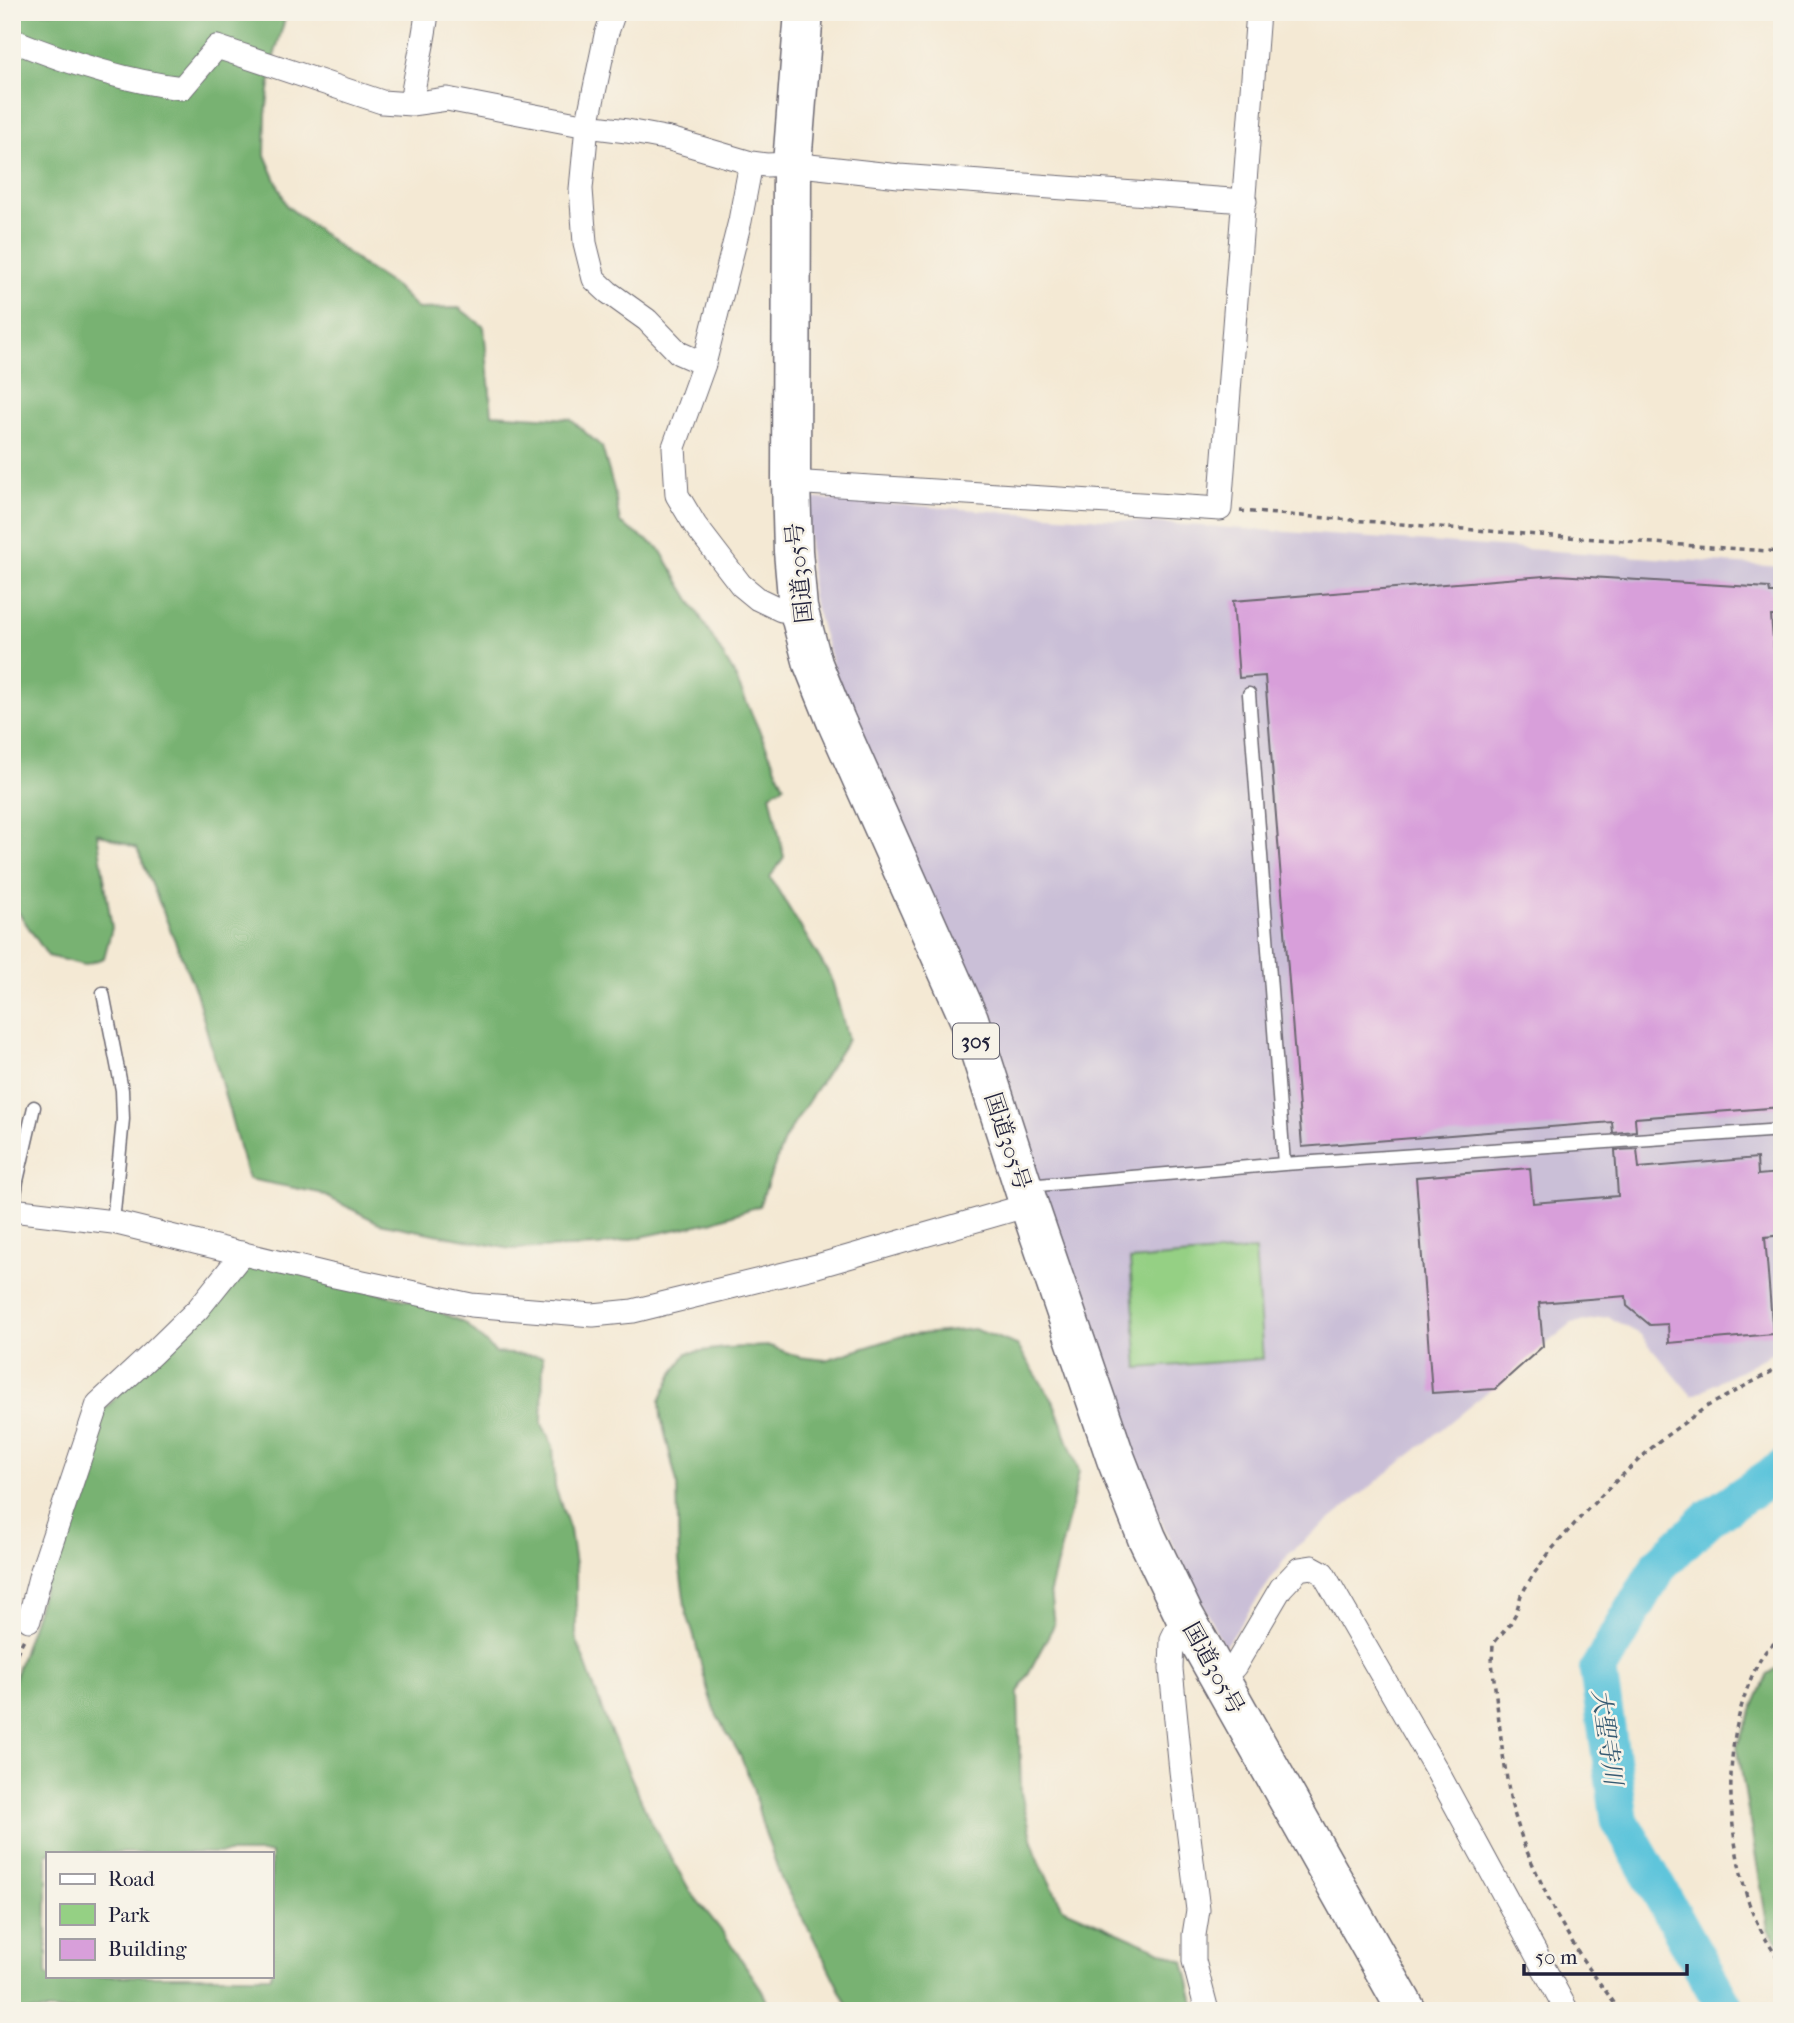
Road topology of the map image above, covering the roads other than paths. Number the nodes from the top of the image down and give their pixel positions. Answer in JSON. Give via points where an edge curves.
{"nodes":[{"id":1,"x":427,"y":12,"type":"edge"},
{"id":2,"x":614,"y":12,"type":"edge"},
{"id":3,"x":804,"y":12,"type":"edge"},
{"id":4,"x":1258,"y":12,"type":"edge"},
{"id":5,"x":12,"y":40,"type":"edge"},
{"id":6,"x":411,"y":104,"type":"junction"},
{"id":7,"x":587,"y":126,"type":"junction"},
{"id":8,"x":751,"y":163,"type":"junction"},
{"id":9,"x":792,"y":164,"type":"junction"},
{"id":10,"x":1245,"y":201,"type":"junction"},
{"id":11,"x":704,"y":364,"type":"junction"},
{"id":12,"x":791,"y":482,"type":"junction"},
{"id":13,"x":798,"y":608,"type":"junction"},
{"id":14,"x":1248,"y":695,"type":"dead end"},
{"id":15,"x":103,"y":993,"type":"dead end"},
{"id":16,"x":34,"y":1107,"type":"dead end"},
{"id":17,"x":1782,"y":1130,"type":"edge"},
{"id":18,"x":1284,"y":1164,"type":"junction"},
{"id":19,"x":1026,"y":1196,"type":"junction"},
{"id":20,"x":13,"y":1210,"type":"edge"},
{"id":21,"x":113,"y":1222,"type":"junction"},
{"id":22,"x":243,"y":1253,"type":"junction"},
{"id":23,"x":1184,"y":1615,"type":"junction"},
{"id":24,"x":29,"y":1620,"type":"dead end"},
{"id":25,"x":1221,"y":1680,"type":"junction"},
{"id":26,"x":1207,"y":2011,"type":"edge"},
{"id":27,"x":1407,"y":2011,"type":"edge"},
{"id":28,"x":1567,"y":2011,"type":"edge"}],
"edges":[{"from":1,"to":6,"type":"street"},
{"from":2,"to":7,"type":"street"},
{"from":3,"to":9,"type":"highway","name":"国道305号","number":"305"},
{"from":4,"to":10,"type":"street"},
{"from":5,"to":6,"type":"street","via":[[145,83],[181,88],[217,47],[382,102]]},
{"from":6,"to":7,"type":"street","via":[[447,99]]},
{"from":7,"to":8,"type":"street","via":[[670,139]]},
{"from":7,"to":11,"type":"street","via":[[582,189],[585,243],[594,279],[647,320],[679,353]]},
{"from":8,"to":9,"type":"street"},
{"from":8,"to":11,"type":"street"},
{"from":9,"to":10,"type":"street"},
{"from":9,"to":12,"type":"highway","name":"国道305号","number":"305"},
{"from":10,"to":12,"type":"street","via":[[1220,509]]},
{"from":11,"to":13,"type":"street","via":[[674,447],[677,495],[741,585],[780,610]]},
{"from":12,"to":13,"type":"highway","name":"国道305号","number":"305"},
{"from":13,"to":19,"type":"highway","name":"国道305号","number":"305","via":[[813,664],[836,721],[969,1019]]},
{"from":14,"to":18,"type":"lane"},
{"from":15,"to":21,"type":"lane","via":[[122,1090]]},
{"from":16,"to":20,"type":"lane"},
{"from":17,"to":18,"type":"lane"},
{"from":18,"to":19,"type":"lane"},
{"from":19,"to":22,"type":"street","via":[[817,1266],[633,1311],[593,1315],[471,1305]]},
{"from":19,"to":23,"type":"highway","name":"国道305号","number":"305","via":[[1116,1459]]},
{"from":20,"to":21,"type":"street"},
{"from":21,"to":22,"type":"street"},
{"from":22,"to":24,"type":"street","via":[[198,1309],[98,1404]]},
{"from":23,"to":25,"type":"highway","name":"国道305号","number":"305"},
{"from":23,"to":26,"type":"street","via":[[1172,1639],[1171,1669],[1198,1909],[1194,1961]]},
{"from":25,"to":27,"type":"highway","name":"国道305号","number":"305"},
{"from":25,"to":28,"type":"street","via":[[1235,1666],[1281,1588],[1299,1569],[1311,1567],[1323,1573]]}]}
